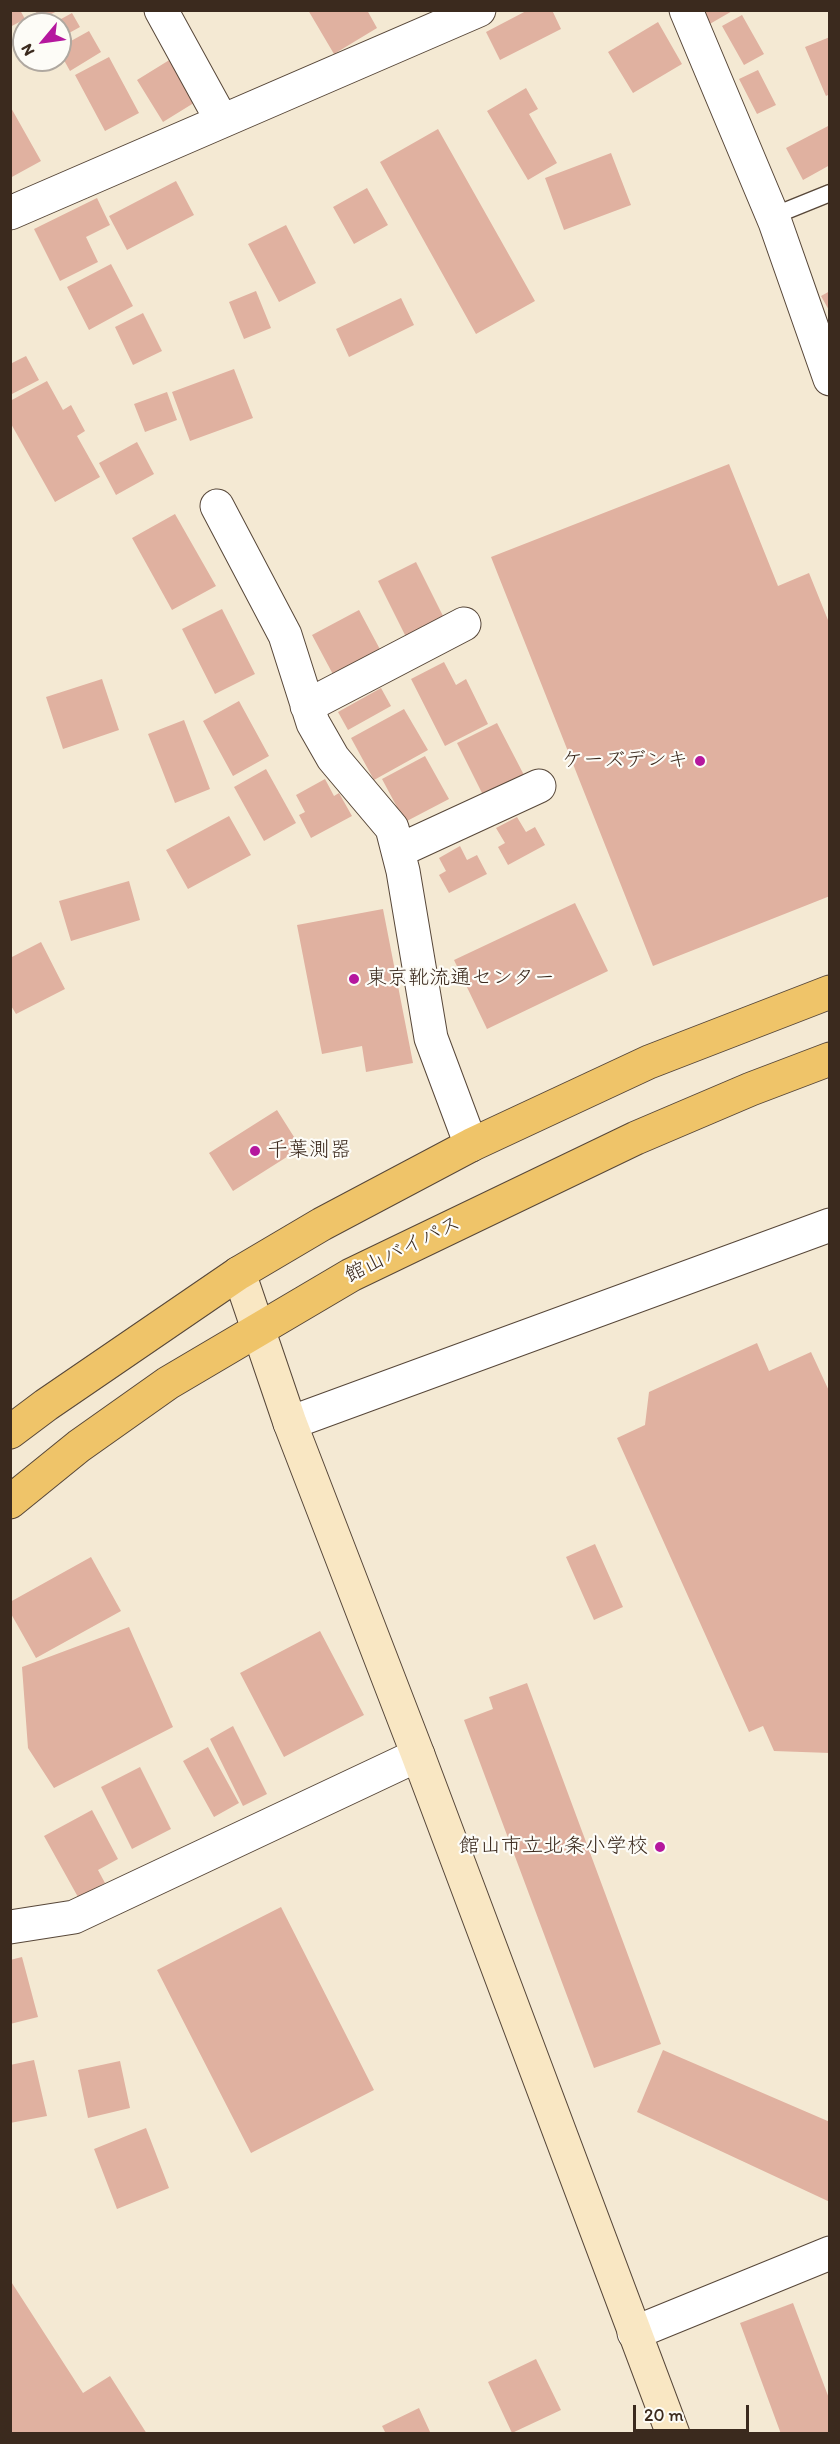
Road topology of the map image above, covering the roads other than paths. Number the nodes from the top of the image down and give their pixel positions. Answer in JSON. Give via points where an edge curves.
{"nodes":[{"id":1,"x":161,"y":10,"type":"edge"},
{"id":2,"x":479,"y":10,"type":"edge"},
{"id":3,"x":686,"y":10,"type":"edge"},
{"id":4,"x":222,"y":121,"type":"junction"},
{"id":5,"x":830,"y":193,"type":"edge"},
{"id":6,"x":10,"y":213,"type":"edge"},
{"id":7,"x":772,"y":216,"type":"junction"},
{"id":8,"x":830,"y":379,"type":"edge"},
{"id":9,"x":217,"y":506,"type":"dead end"},
{"id":10,"x":464,"y":624,"type":"dead end"},
{"id":11,"x":308,"y":706,"type":"junction"},
{"id":12,"x":539,"y":786,"type":"dead end"},
{"id":13,"x":398,"y":851,"type":"junction"},
{"id":14,"x":830,"y":992,"type":"edge"},
{"id":15,"x":830,"y":1059,"type":"edge"},
{"id":16,"x":471,"y":1145,"type":"junction"},
{"id":17,"x":830,"y":1225,"type":"edge"},
{"id":18,"x":239,"y":1274,"type":"junction"},
{"id":19,"x":258,"y":1330,"type":"junction"},
{"id":20,"x":290,"y":1423,"type":"junction"},
{"id":21,"x":10,"y":1432,"type":"edge"},
{"id":22,"x":10,"y":1502,"type":"edge"},
{"id":23,"x":418,"y":1755,"type":"junction"},
{"id":24,"x":10,"y":1927,"type":"edge"},
{"id":25,"x":830,"y":2253,"type":"edge"},
{"id":26,"x":634,"y":2333,"type":"junction"},
{"id":27,"x":673,"y":2433,"type":"edge"}],
"edges":[{"from":1,"to":4,"type":"street"},
{"from":2,"to":4,"type":"street"},
{"from":3,"to":7,"type":"street"},
{"from":4,"to":6,"type":"street"},
{"from":5,"to":7,"type":"lane"},
{"from":7,"to":8,"type":"street"},
{"from":9,"to":11,"type":"street","via":[[285,635]]},
{"from":10,"to":11,"type":"street"},
{"from":11,"to":13,"type":"street","via":[[333,758],[392,828]]},
{"from":12,"to":13,"type":"street"},
{"from":13,"to":16,"type":"street","via":[[431,1038]]},
{"from":14,"to":16,"type":"highway","via":[[649,1062]]},
{"from":15,"to":19,"type":"highway","name":"館山バイパス","via":[[626,1143],[351,1275]]},
{"from":16,"to":18,"type":"highway","via":[[322,1224]]},
{"from":17,"to":20,"type":"street"},
{"from":18,"to":19,"type":"street"},
{"from":18,"to":21,"type":"highway"},
{"from":19,"to":20,"type":"street"},
{"from":19,"to":22,"type":"highway","name":"館山バイパス","via":[[168,1383],[79,1446]]},
{"from":20,"to":23,"type":"street"},
{"from":23,"to":24,"type":"street","via":[[74,1917]]},
{"from":23,"to":26,"type":"street"},
{"from":25,"to":26,"type":"street"},
{"from":26,"to":27,"type":"street"}]}
